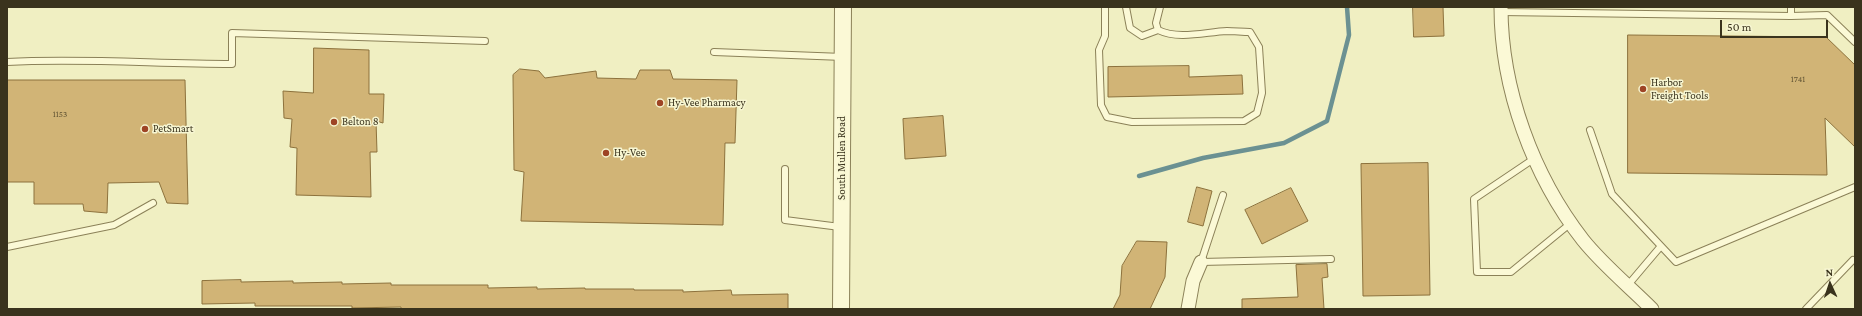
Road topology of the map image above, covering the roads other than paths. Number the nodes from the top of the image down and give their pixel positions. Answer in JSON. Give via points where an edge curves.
{"nodes":[{"id":1,"x":843,"y":7,"type":"edge"},
{"id":2,"x":1105,"y":7,"type":"edge"},
{"id":3,"x":1126,"y":7,"type":"edge"},
{"id":4,"x":1160,"y":7,"type":"edge"},
{"id":5,"x":1791,"y":7,"type":"edge"},
{"id":6,"x":1501,"y":10,"type":"edge"},
{"id":7,"x":1791,"y":16,"type":"junction"},
{"id":8,"x":1158,"y":30,"type":"junction"},
{"id":9,"x":485,"y":41,"type":"dead end"},
{"id":10,"x":1855,"y":42,"type":"edge"},
{"id":11,"x":714,"y":52,"type":"dead end"},
{"id":12,"x":843,"y":57,"type":"junction"},
{"id":13,"x":7,"y":62,"type":"edge"},
{"id":14,"x":1590,"y":130,"type":"dead end"},
{"id":15,"x":1535,"y":158,"type":"junction"},
{"id":16,"x":784,"y":169,"type":"dead end"},
{"id":17,"x":1855,"y":187,"type":"edge"},
{"id":18,"x":1223,"y":196,"type":"dead end"},
{"id":19,"x":153,"y":203,"type":"dead end"},
{"id":20,"x":1571,"y":223,"type":"junction"},
{"id":21,"x":842,"y":227,"type":"junction"},
{"id":22,"x":1661,"y":246,"type":"junction"},
{"id":23,"x":7,"y":247,"type":"edge"},
{"id":24,"x":1331,"y":259,"type":"dead end"},
{"id":25,"x":1853,"y":260,"type":"dead end"},
{"id":26,"x":1201,"y":262,"type":"junction"},
{"id":27,"x":1628,"y":284,"type":"junction"},
{"id":28,"x":841,"y":309,"type":"edge"},
{"id":29,"x":1188,"y":309,"type":"edge"},
{"id":30,"x":1652,"y":309,"type":"edge"},
{"id":31,"x":1806,"y":309,"type":"edge"}],
"edges":[{"from":1,"to":12,"type":"street","name":"South Mullen Road"},
{"from":2,"to":8,"type":"lane","via":[[1105,36],[1099,50],[1101,105],[1107,117],[1132,122],[1244,121],[1257,113],[1262,93],[1259,47],[1250,32],[1189,34]]},
{"from":3,"to":8,"type":"lane","via":[[1130,28],[1142,36]]},
{"from":4,"to":8,"type":"lane","via":[[1156,23]]},
{"from":5,"to":7,"type":"lane"},
{"from":6,"to":7,"type":"lane"},
{"from":6,"to":15,"type":"street","via":[[1504,48],[1511,85]]},
{"from":7,"to":10,"type":"lane","via":[[1827,15]]},
{"from":9,"to":13,"type":"lane","via":[[232,33],[232,64]]},
{"from":11,"to":12,"type":"lane"},
{"from":12,"to":21,"type":"street","name":"South Mullen Road"},
{"from":14,"to":22,"type":"lane","via":[[1612,194]]},
{"from":15,"to":20,"type":"street"},
{"from":15,"to":20,"type":"lane","via":[[1474,199],[1477,272],[1511,272]]},
{"from":16,"to":21,"type":"lane","via":[[785,220]]},
{"from":17,"to":22,"type":"lane","via":[[1676,262]]},
{"from":18,"to":26,"type":"lane"},
{"from":19,"to":23,"type":"lane","via":[[114,225]]},
{"from":20,"to":27,"type":"street","via":[[1600,259]]},
{"from":21,"to":28,"type":"street","name":"South Mullen Road"},
{"from":22,"to":27,"type":"lane"},
{"from":24,"to":26,"type":"lane"},
{"from":25,"to":31,"type":"lane"},
{"from":26,"to":29,"type":"street","via":[[1193,281]]},
{"from":27,"to":30,"type":"street"}]}
